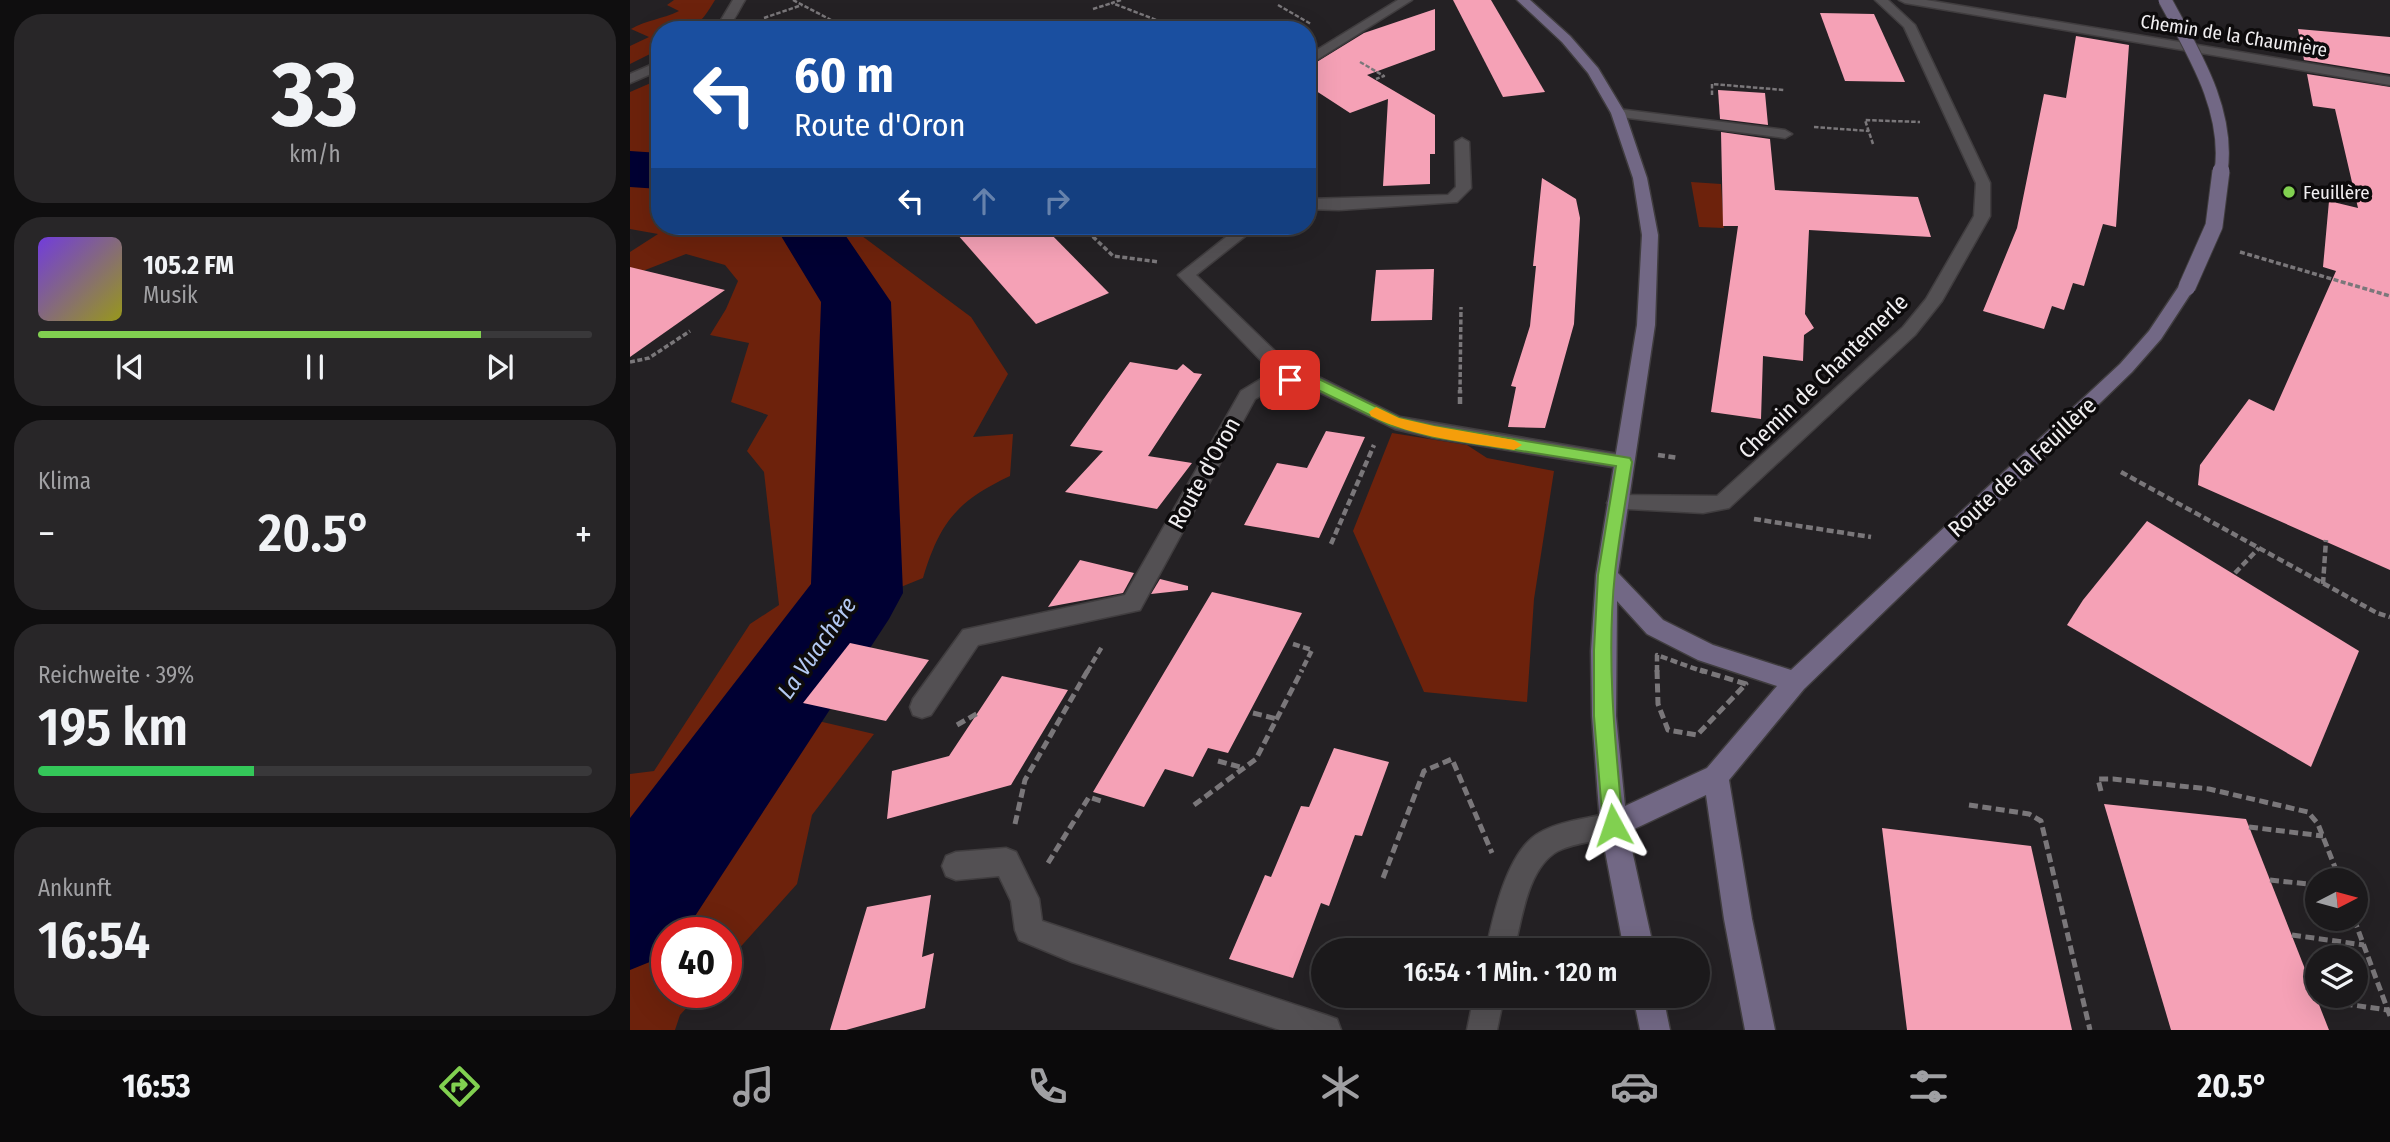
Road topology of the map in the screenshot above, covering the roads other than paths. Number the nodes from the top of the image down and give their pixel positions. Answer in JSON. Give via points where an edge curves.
{"nodes":[{"id":1,"x":739,"y":0,"type":"edge"},
{"id":2,"x":1406,"y":0,"type":"edge"},
{"id":3,"x":1524,"y":0,"type":"edge"},
{"id":4,"x":1881,"y":0,"type":"edge"},
{"id":5,"x":1905,"y":0,"type":"edge"},
{"id":6,"x":2165,"y":0,"type":"edge"},
{"id":7,"x":727,"y":21,"type":"edge"},
{"id":8,"x":1316,"y":56,"type":"edge"},
{"id":9,"x":651,"y":69,"type":"edge"},
{"id":10,"x":630,"y":79,"type":"edge"},
{"id":11,"x":2390,"y":81,"type":"edge"},
{"id":12,"x":1618,"y":113,"type":"junction"},
{"id":13,"x":1785,"y":134,"type":"dead end"},
{"id":14,"x":1462,"y":142,"type":"dead end"},
{"id":15,"x":1316,"y":204,"type":"edge"},
{"id":16,"x":1238,"y":235,"type":"edge"},
{"id":17,"x":1290,"y":380,"type":"junction"},
{"id":18,"x":1624,"y":462,"type":"junction"},
{"id":19,"x":1617,"y":503,"type":"junction"},
{"id":20,"x":1606,"y":575,"type":"junction"},
{"id":21,"x":1795,"y":682,"type":"junction"},
{"id":22,"x":922,"y":707,"type":"dead end"},
{"id":23,"x":1716,"y":777,"type":"junction"},
{"id":24,"x":1613,"y":825,"type":"junction"},
{"id":25,"x":956,"y":866,"type":"dead end"},
{"id":26,"x":1504,"y":938,"type":"edge"},
{"id":27,"x":1637,"y":938,"type":"edge"},
{"id":28,"x":1487,"y":1008,"type":"edge"},
{"id":29,"x":1650,"y":1008,"type":"edge"},
{"id":30,"x":1326,"y":1030,"type":"edge"},
{"id":31,"x":1482,"y":1030,"type":"edge"},
{"id":32,"x":1655,"y":1030,"type":"edge"},
{"id":33,"x":1760,"y":1030,"type":"edge"}],
"edges":[{"from":1,"to":7,"type":"street"},
{"from":2,"to":8,"type":"street"},
{"from":3,"to":12,"type":"main road","via":[[1593,71]]},
{"from":4,"to":19,"type":"street","name":"Chemin de Chantemerle","via":[[1909,25],[1977,170],[1983,183],[1982,216],[1933,301],[1909,331],[1722,502]]},
{"from":5,"to":11,"type":"street","name":"Chemin de la Chaumière"},
{"from":6,"to":21,"type":"main road","name":"Route de la Feuillère","bridge":true,"via":[[2203,72],[2217,110],[2223,159],[2214,226],[2187,287],[2126,368]]},
{"from":9,"to":10,"type":"street"},
{"from":12,"to":13,"type":"street"},
{"from":12,"to":18,"type":"main road","via":[[1640,178],[1650,235],[1646,325]]},
{"from":14,"to":15,"type":"street","via":[[1464,188],[1452,199]]},
{"from":16,"to":17,"type":"street","via":[[1186,275]]},
{"from":17,"to":18,"type":"street","name":"Route d'Oron","via":[[1314,382],[1386,417],[1421,428]]},
{"from":17,"to":22,"type":"street","name":"Route d'Oron","via":[[1268,383],[1248,395],[1132,603],[971,637]]},
{"from":18,"to":19,"type":"main road"},
{"from":19,"to":20,"type":"main road"},
{"from":20,"to":21,"type":"main road","via":[[1655,627],[1706,653]]},
{"from":20,"to":24,"type":"main road","via":[[1604,716]]},
{"from":21,"to":23,"type":"main road","name":"Route de la Feuillère"},
{"from":23,"to":24,"type":"main road","name":"Route de la Feuillère"},
{"from":23,"to":33,"type":"main road"},
{"from":24,"to":26,"type":"street","via":[[1547,842],[1528,864]]},
{"from":24,"to":27,"type":"main road"},
{"from":25,"to":30,"type":"street","via":[[1006,862],[1025,899],[1029,930]]},
{"from":28,"to":31,"type":"street"},
{"from":29,"to":32,"type":"main road"}]}
